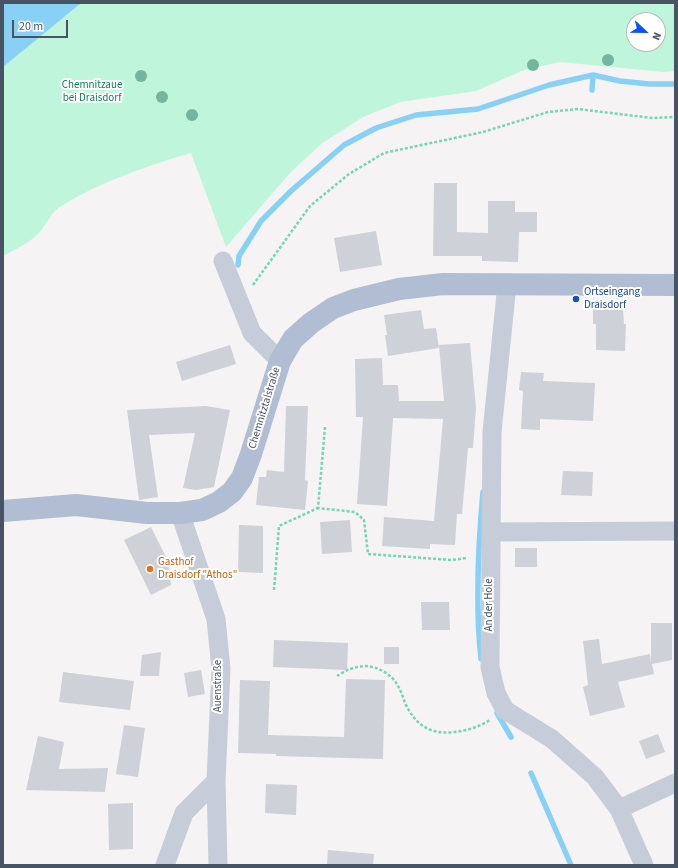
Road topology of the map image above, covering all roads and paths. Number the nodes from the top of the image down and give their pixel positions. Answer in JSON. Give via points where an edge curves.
{"nodes":[{"id":1,"x":675,"y":117,"type":"edge"},
{"id":2,"x":223,"y":261,"type":"dead end"},
{"id":3,"x":506,"y":284,"type":"junction"},
{"id":4,"x":675,"y":285,"type":"edge"},
{"id":5,"x":240,"y":303,"type":"junction"},
{"id":6,"x":280,"y":361,"type":"junction"},
{"id":7,"x":325,"y":427,"type":"dead end"},
{"id":8,"x":318,"y":508,"type":"junction"},
{"id":9,"x":3,"y":511,"type":"edge"},
{"id":10,"x":180,"y":513,"type":"junction"},
{"id":11,"x":675,"y":530,"type":"edge"},
{"id":12,"x":491,"y":532,"type":"junction"},
{"id":13,"x":466,"y":558,"type":"dead end"},
{"id":14,"x":274,"y":590,"type":"dead end"},
{"id":15,"x":337,"y":676,"type":"dead end"},
{"id":16,"x":494,"y":718,"type":"dead end"},
{"id":17,"x":216,"y":781,"type":"junction"},
{"id":18,"x":675,"y":783,"type":"edge"},
{"id":19,"x":620,"y":809,"type":"junction"},
{"id":20,"x":165,"y":865,"type":"edge"},
{"id":21,"x":218,"y":865,"type":"edge"},
{"id":22,"x":644,"y":865,"type":"edge"}],
"edges":[{"from":1,"to":5,"type":"path","via":[[652,118],[578,109],[548,112],[483,132],[384,153],[349,174],[310,206]]},
{"from":2,"to":5,"type":"street"},
{"from":3,"to":4,"type":"main road","name":"Chemnitztalstraße"},
{"from":3,"to":6,"type":"main road","name":"Chemnitztalstraße","via":[[443,284],[399,289],[354,300],[333,308],[311,322],[293,339]]},
{"from":3,"to":12,"type":"street","name":"An der Hole","via":[[492,432]]},
{"from":5,"to":6,"type":"street","via":[[252,333]]},
{"from":6,"to":10,"type":"main road","name":"Chemnitztalstraße","via":[[242,478],[232,492],[219,502],[202,510]]},
{"from":7,"to":8,"type":"path"},
{"from":8,"to":13,"type":"path","via":[[355,512],[364,520],[368,554],[452,560]]},
{"from":8,"to":14,"type":"path","via":[[278,526]]},
{"from":9,"to":10,"type":"main road","name":"Chemnitztalstraße","via":[[76,505],[147,513]]},
{"from":10,"to":17,"type":"street","name":"Auenstraße","via":[[216,619],[221,669]]},
{"from":11,"to":12,"type":"street"},
{"from":12,"to":19,"type":"street","name":"An der Hole","via":[[490,667],[496,693],[505,710],[552,739],[595,778]]},
{"from":15,"to":16,"type":"path","via":[[354,667],[368,666],[381,669],[396,682],[411,715],[430,731],[462,732],[483,725]]},
{"from":17,"to":20,"type":"street","via":[[184,813]]},
{"from":17,"to":21,"type":"street","name":"Auenstraße"},
{"from":18,"to":19,"type":"street"},
{"from":19,"to":22,"type":"street","name":"An der Hole"}]}
